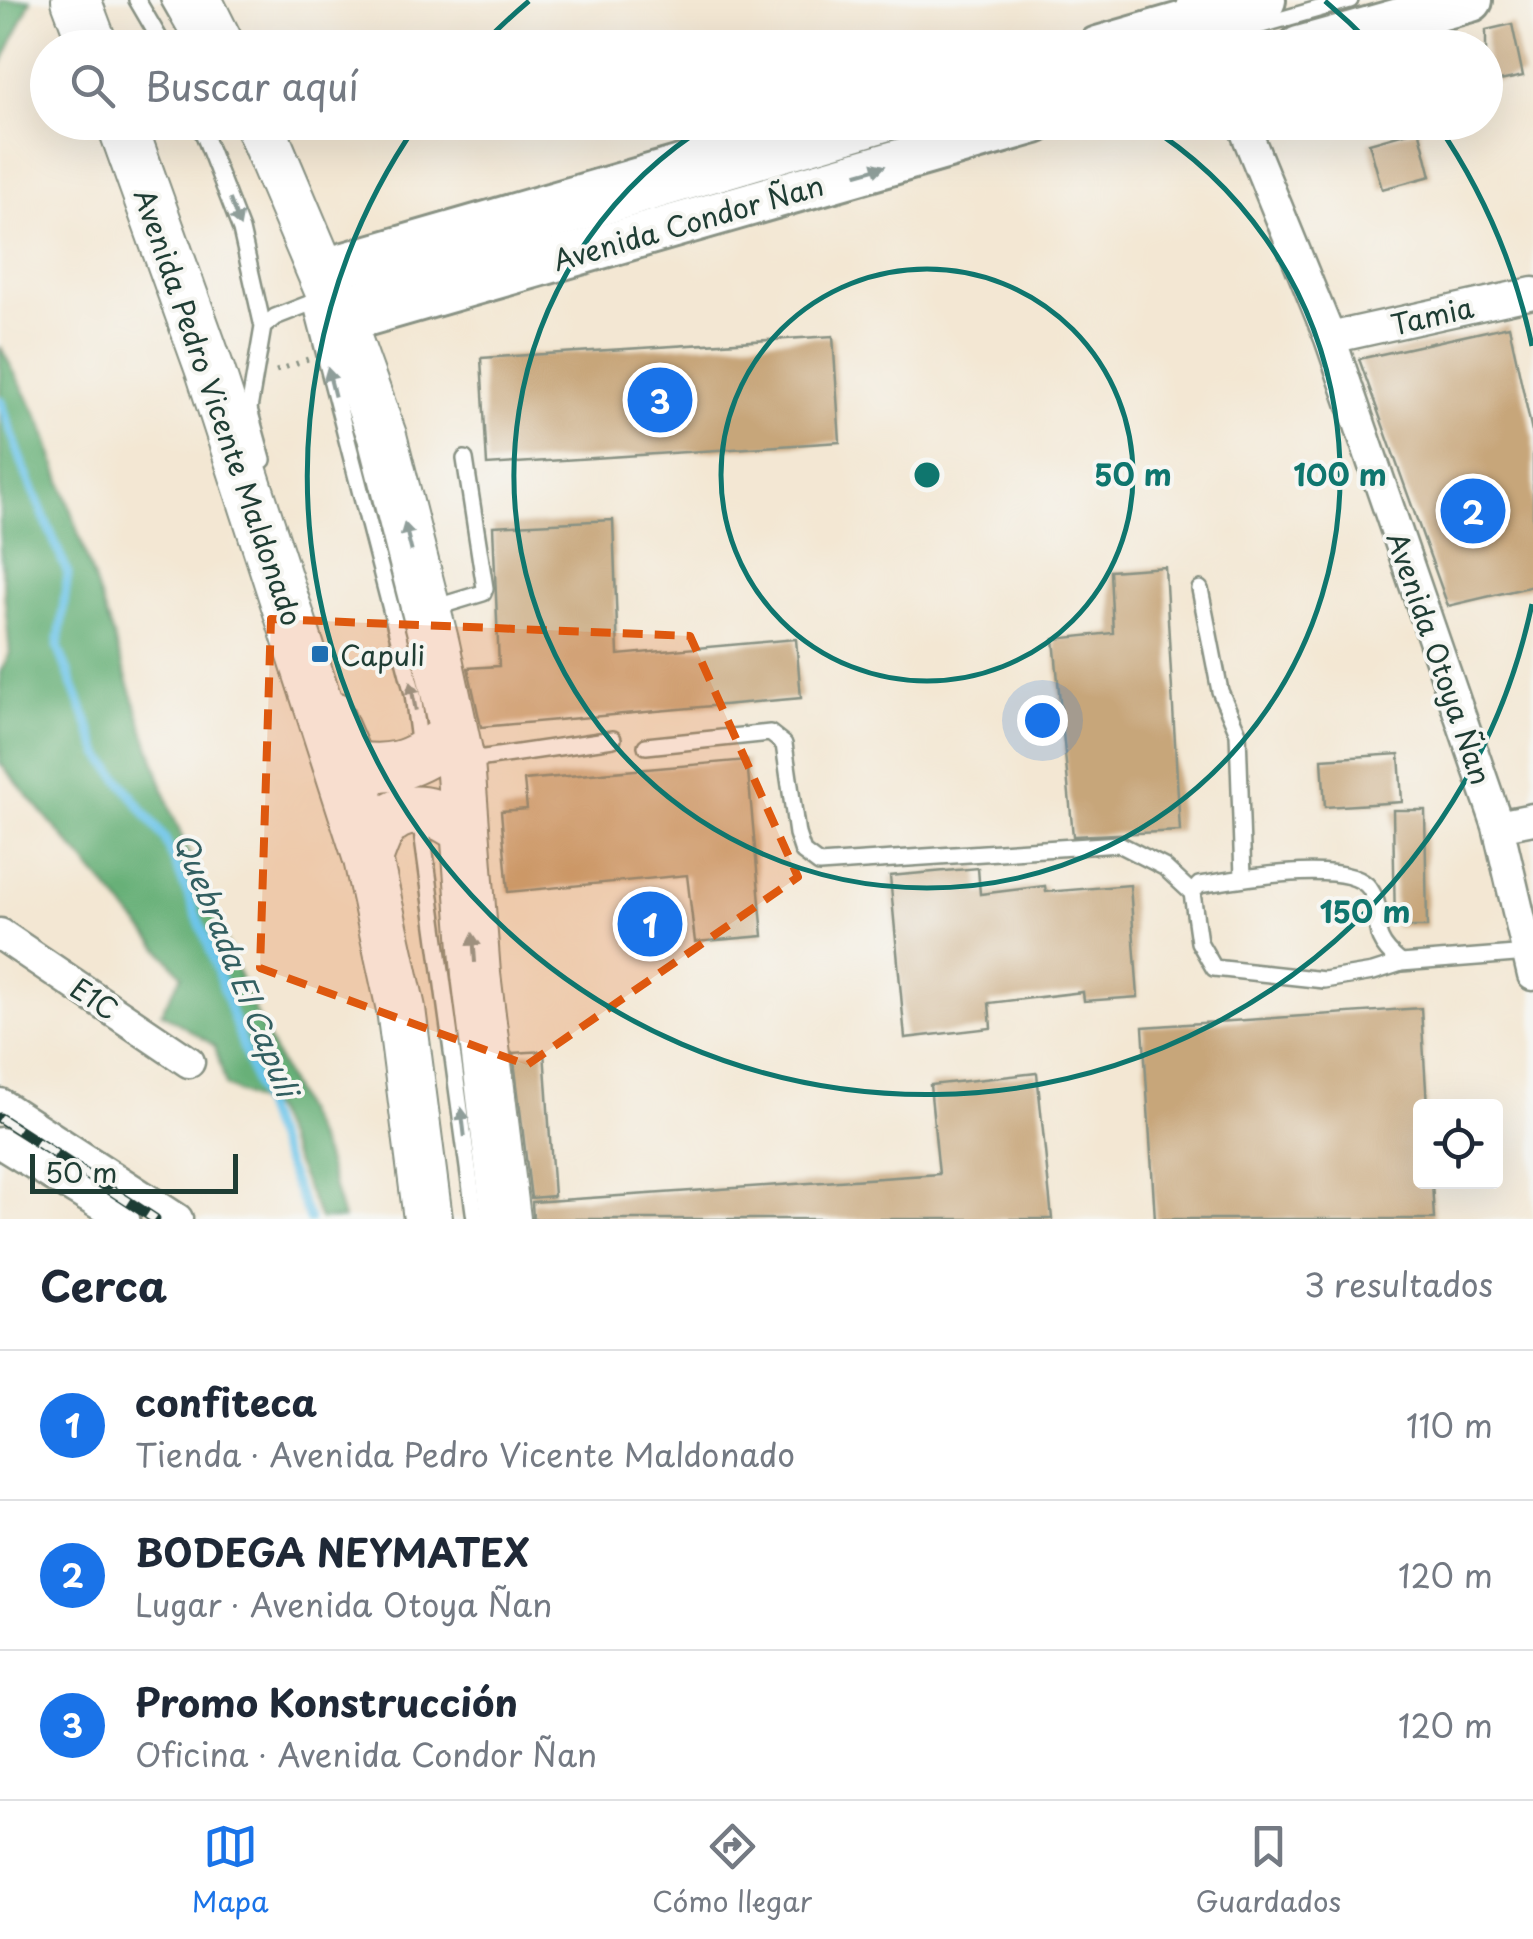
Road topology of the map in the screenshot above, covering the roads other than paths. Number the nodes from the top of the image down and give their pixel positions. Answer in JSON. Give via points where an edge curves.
{"nodes":[{"id":1,"x":76,"y":0,"type":"edge"},
{"id":2,"x":137,"y":0,"type":"edge"},
{"id":3,"x":169,"y":0,"type":"edge"},
{"id":4,"x":197,"y":0,"type":"edge"},
{"id":5,"x":1264,"y":0,"type":"edge"},
{"id":6,"x":1350,"y":0,"type":"edge"},
{"id":7,"x":1471,"y":0,"type":"edge"},
{"id":8,"x":87,"y":30,"type":"edge"},
{"id":9,"x":154,"y":30,"type":"edge"},
{"id":10,"x":186,"y":30,"type":"edge"},
{"id":11,"x":212,"y":30,"type":"edge"},
{"id":12,"x":1200,"y":30,"type":"edge"},
{"id":13,"x":1203,"y":30,"type":"edge"},
{"id":14,"x":1364,"y":30,"type":"edge"},
{"id":15,"x":127,"y":140,"type":"edge"},
{"id":16,"x":207,"y":140,"type":"edge"},
{"id":17,"x":264,"y":140,"type":"edge"},
{"id":18,"x":786,"y":140,"type":"edge"},
{"id":19,"x":866,"y":140,"type":"edge"},
{"id":20,"x":966,"y":140,"type":"edge"},
{"id":21,"x":1249,"y":140,"type":"edge"},
{"id":22,"x":1533,"y":293,"type":"edge"},
{"id":23,"x":322,"y":305,"type":"junction"},
{"id":24,"x":264,"y":327,"type":"junction"},
{"id":25,"x":1330,"y":338,"type":"junction"},
{"id":26,"x":466,"y":459,"type":"dead end"},
{"id":27,"x":271,"y":484,"type":"dead end"},
{"id":28,"x":1200,"y":590,"type":"dead end"},
{"id":29,"x":426,"y":610,"type":"junction"},
{"id":30,"x":334,"y":687,"type":"dead end"},
{"id":31,"x":614,"y":740,"type":"dead end"},
{"id":32,"x":646,"y":746,"type":"dead end"},
{"id":33,"x":353,"y":766,"type":"junction"},
{"id":34,"x":415,"y":798,"type":"junction"},
{"id":35,"x":1533,"y":819,"type":"edge"},
{"id":36,"x":1498,"y":826,"type":"junction"},
{"id":37,"x":1244,"y":877,"type":"junction"},
{"id":38,"x":1192,"y":893,"type":"junction"},
{"id":39,"x":0,"y":934,"type":"edge"},
{"id":40,"x":408,"y":960,"type":"dead end"},
{"id":41,"x":1401,"y":964,"type":"junction"},
{"id":42,"x":1530,"y":964,"type":"edge"},
{"id":43,"x":419,"y":1016,"type":"dead end"},
{"id":44,"x":189,"y":1062,"type":"dead end"},
{"id":45,"x":0,"y":1104,"type":"edge"},
{"id":46,"x":0,"y":1142,"type":"edge"},
{"id":47,"x":124,"y":1219,"type":"edge"},
{"id":48,"x":177,"y":1219,"type":"edge"},
{"id":49,"x":428,"y":1219,"type":"edge"},
{"id":50,"x":475,"y":1219,"type":"edge"},
{"id":51,"x":506,"y":1219,"type":"edge"}],
"edges":[{"from":1,"to":8,"type":"main road"},
{"from":2,"to":9,"type":"lane"},
{"from":3,"to":10,"type":"lane"},
{"from":4,"to":11,"type":"main road"},
{"from":5,"to":12,"type":"main road"},
{"from":6,"to":13,"type":"lane"},
{"from":7,"to":14,"type":"main road"},
{"from":15,"to":33,"type":"main road","name":"Avenida Pedro Vicente Maldonado"},
{"from":16,"to":24,"type":"lane","one_way":true,"via":[[241,230]]},
{"from":17,"to":23,"type":"main road","name":"Avenida Pedro Vicente Maldonado"},
{"from":18,"to":23,"type":"main road","name":"Avenida Condor Ñan"},
{"from":19,"to":23,"type":"lane"},
{"from":23,"to":20,"type":"main road","name":"Avenida Condor Ñan","one_way":true},
{"from":21,"to":25,"type":"street","name":"Avenida Otoya Ñan"},
{"from":22,"to":25,"type":"street","name":"Tamia"},
{"from":23,"to":24,"type":"lane","via":[[275,317]]},
{"from":29,"to":23,"type":"main road","name":"Avenida Pedro Vicente Maldonado","one_way":true,"via":[[382,436]]},
{"from":34,"to":23,"type":"lane","one_way":true,"via":[[413,694]]},
{"from":24,"to":27,"type":"lane","via":[[248,409]]},
{"from":25,"to":36,"type":"street","name":"Avenida Otoya Ñan"},
{"from":26,"to":29,"type":"lane","via":[[486,588]]},
{"from":28,"to":37,"type":"lane","via":[[1220,690],[1238,733]]},
{"from":29,"to":34,"type":"main road","name":"Avenida Pedro Vicente Maldonado"},
{"from":30,"to":33,"type":"lane"},
{"from":31,"to":34,"type":"lane"},
{"from":32,"to":38,"type":"lane","via":[[770,732],[784,744],[803,852],[819,864],[1120,844],[1164,867]]},
{"from":33,"to":34,"type":"main road","name":"Avenida Pedro Vicente Maldonado"},
{"from":33,"to":34,"type":"main road","via":[[396,768]]},
{"from":34,"to":49,"type":"main road","name":"Avenida Pedro Vicente Maldonado","via":[[401,1009]]},
{"from":50,"to":34,"type":"lane","one_way":true},
{"from":51,"to":34,"type":"main road","one_way":true,"via":[[465,832]]},
{"from":35,"to":36,"type":"street"},
{"from":36,"to":42,"type":"street","name":"Avenida Otoya Ñan"},
{"from":37,"to":38,"type":"lane","via":[[1198,885]]},
{"from":37,"to":41,"type":"lane","via":[[1339,873],[1359,879],[1371,890],[1380,944]]},
{"from":38,"to":41,"type":"lane","via":[[1200,942],[1214,968],[1324,980]]},
{"from":39,"to":44,"type":"street","name":"E1C"},
{"from":40,"to":43,"type":"lane"},
{"from":41,"to":42,"type":"lane"},
{"from":45,"to":48,"type":"street"},
{"from":46,"to":47,"type":"street"}]}
